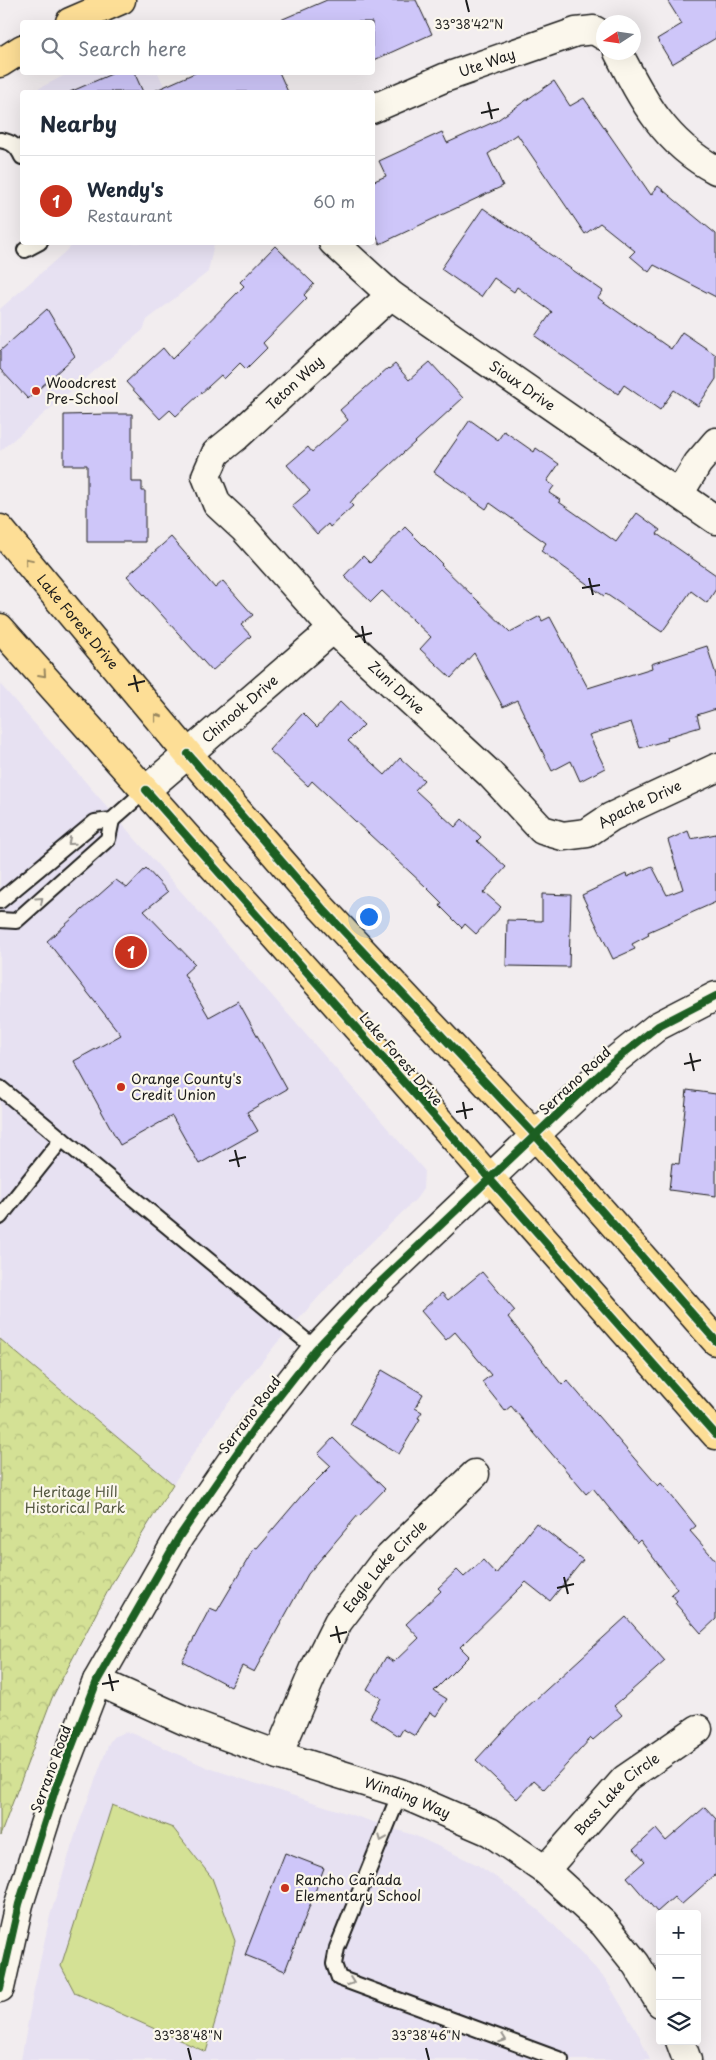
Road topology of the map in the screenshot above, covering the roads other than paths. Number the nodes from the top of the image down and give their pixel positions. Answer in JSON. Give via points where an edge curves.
{"nodes":[{"id":1,"x":121,"y":0,"type":"edge"},
{"id":2,"x":75,"y":20,"type":"edge"},
{"id":3,"x":596,"y":31,"type":"edge"},
{"id":4,"x":20,"y":50,"type":"edge"},
{"id":5,"x":622,"y":60,"type":"edge"},
{"id":6,"x":0,"y":62,"type":"edge"},
{"id":7,"x":375,"y":108,"type":"edge"},
{"id":8,"x":0,"y":140,"type":"edge"},
{"id":9,"x":20,"y":153,"type":"edge"},
{"id":10,"x":716,"y":170,"type":"edge"},
{"id":11,"x":34,"y":245,"type":"edge"},
{"id":12,"x":336,"y":245,"type":"edge"},
{"id":13,"x":25,"y":250,"type":"dead end"},
{"id":14,"x":391,"y":295,"type":"junction"},
{"id":15,"x":716,"y":442,"type":"edge"},
{"id":16,"x":206,"y":476,"type":"joint"},
{"id":17,"x":679,"y":494,"type":"junction"},
{"id":18,"x":716,"y":520,"type":"edge"},
{"id":19,"x":0,"y":529,"type":"edge"},
{"id":20,"x":0,"y":628,"type":"edge"},
{"id":21,"x":333,"y":629,"type":"junction"},
{"id":22,"x":188,"y":754,"type":"junction"},
{"id":23,"x":716,"y":768,"type":"edge"},
{"id":24,"x":146,"y":790,"type":"junction"},
{"id":25,"x":112,"y":820,"type":"junction"},
{"id":26,"x":563,"y":836,"type":"joint"},
{"id":27,"x":0,"y":901,"type":"edge"},
{"id":28,"x":0,"y":920,"type":"edge"},
{"id":29,"x":716,"y":996,"type":"edge"},
{"id":30,"x":0,"y":1088,"type":"edge"},
{"id":31,"x":535,"y":1135,"type":"junction"},
{"id":32,"x":62,"y":1139,"type":"junction"},
{"id":33,"x":490,"y":1180,"type":"junction"},
{"id":34,"x":0,"y":1217,"type":"edge"},
{"id":35,"x":716,"y":1341,"type":"edge"},
{"id":36,"x":316,"y":1349,"type":"junction"},
{"id":37,"x":716,"y":1435,"type":"edge"},
{"id":38,"x":475,"y":1474,"type":"dead end"},
{"id":39,"x":97,"y":1681,"type":"junction"},
{"id":40,"x":698,"y":1729,"type":"dead end"},
{"id":41,"x":278,"y":1754,"type":"junction"},
{"id":42,"x":400,"y":1793,"type":"junction"},
{"id":43,"x":545,"y":1870,"type":"junction"},
{"id":44,"x":0,"y":1988,"type":"edge"},
{"id":45,"x":658,"y":2000,"type":"edge"},
{"id":46,"x":561,"y":2060,"type":"edge"}],
"edges":[{"from":1,"to":2,"type":"main road"},
{"from":3,"to":7,"type":"street","name":"Ute Way","via":[[576,32],[444,78]]},
{"from":4,"to":6,"type":"main road"},
{"from":5,"to":10,"type":"street","via":[[642,100],[665,130],[696,159]]},
{"from":8,"to":9,"type":"lane","via":[[9,141]]},
{"from":11,"to":13,"type":"lane"},
{"from":12,"to":14,"type":"street","name":"Sioux Drive"},
{"from":14,"to":16,"type":"street","name":"Teton Way","via":[[216,453]]},
{"from":14,"to":17,"type":"street","name":"Sioux Drive"},
{"from":15,"to":17,"type":"street"},
{"from":16,"to":21,"type":"street","name":"Zuni Drive","via":[[217,504],[244,529]]},
{"from":17,"to":18,"type":"street","name":"Sioux Drive"},
{"from":22,"to":19,"type":"main road","name":"Lake Forest Drive","one_way":true},
{"from":20,"to":24,"type":"main road","name":"Lake Forest Drive","one_way":true},
{"from":21,"to":22,"type":"street","name":"Chinook Drive"},
{"from":21,"to":26,"type":"street","name":"Zuni Drive","via":[[490,774],[542,830]]},
{"from":22,"to":24,"type":"street","name":"Chinook Drive"},
{"from":22,"to":31,"type":"main road","name":"Lake Forest Drive","via":[[322,908]]},
{"from":23,"to":26,"type":"street","name":"Apache Drive","via":[[611,817],[587,834]]},
{"from":24,"to":25,"type":"lane"},
{"from":24,"to":33,"type":"main road","name":"Lake Forest Drive"},
{"from":25,"to":27,"type":"lane","one_way":true,"via":[[95,822]]},
{"from":28,"to":25,"type":"lane","one_way":true,"via":[[16,921],[31,908],[108,839]]},
{"from":29,"to":31,"type":"street","name":"Serrano Road","via":[[658,1026],[613,1062]]},
{"from":30,"to":32,"type":"lane"},
{"from":31,"to":33,"type":"street","name":"Serrano Road"},
{"from":31,"to":35,"type":"main road","name":"Lake Forest Drive"},
{"from":32,"to":34,"type":"lane"},
{"from":32,"to":36,"type":"lane"},
{"from":33,"to":36,"type":"street","name":"Serrano Road","via":[[369,1292]]},
{"from":33,"to":37,"type":"main road","name":"Lake Forest Drive"},
{"from":36,"to":39,"type":"street","name":"Serrano Road","via":[[255,1427],[179,1537]]},
{"from":38,"to":41,"type":"street","name":"Eagle Lake Circle","via":[[382,1564],[338,1622]]},
{"from":39,"to":41,"type":"street","name":"Winding Way","via":[[188,1722]]},
{"from":39,"to":44,"type":"street","name":"Serrano Road","via":[[55,1790],[20,1904]]},
{"from":40,"to":43,"type":"street","name":"Bass Lake Circle","via":[[625,1779]]},
{"from":41,"to":42,"type":"street","name":"Winding Way"},
{"from":42,"to":43,"type":"street","name":"Winding Way","via":[[490,1832]]},
{"from":42,"to":46,"type":"lane","one_way":true,"via":[[338,1948],[334,1964],[339,1978]]},
{"from":43,"to":45,"type":"street","name":"Winding Way","via":[[604,1924],[636,1964]]}]}
